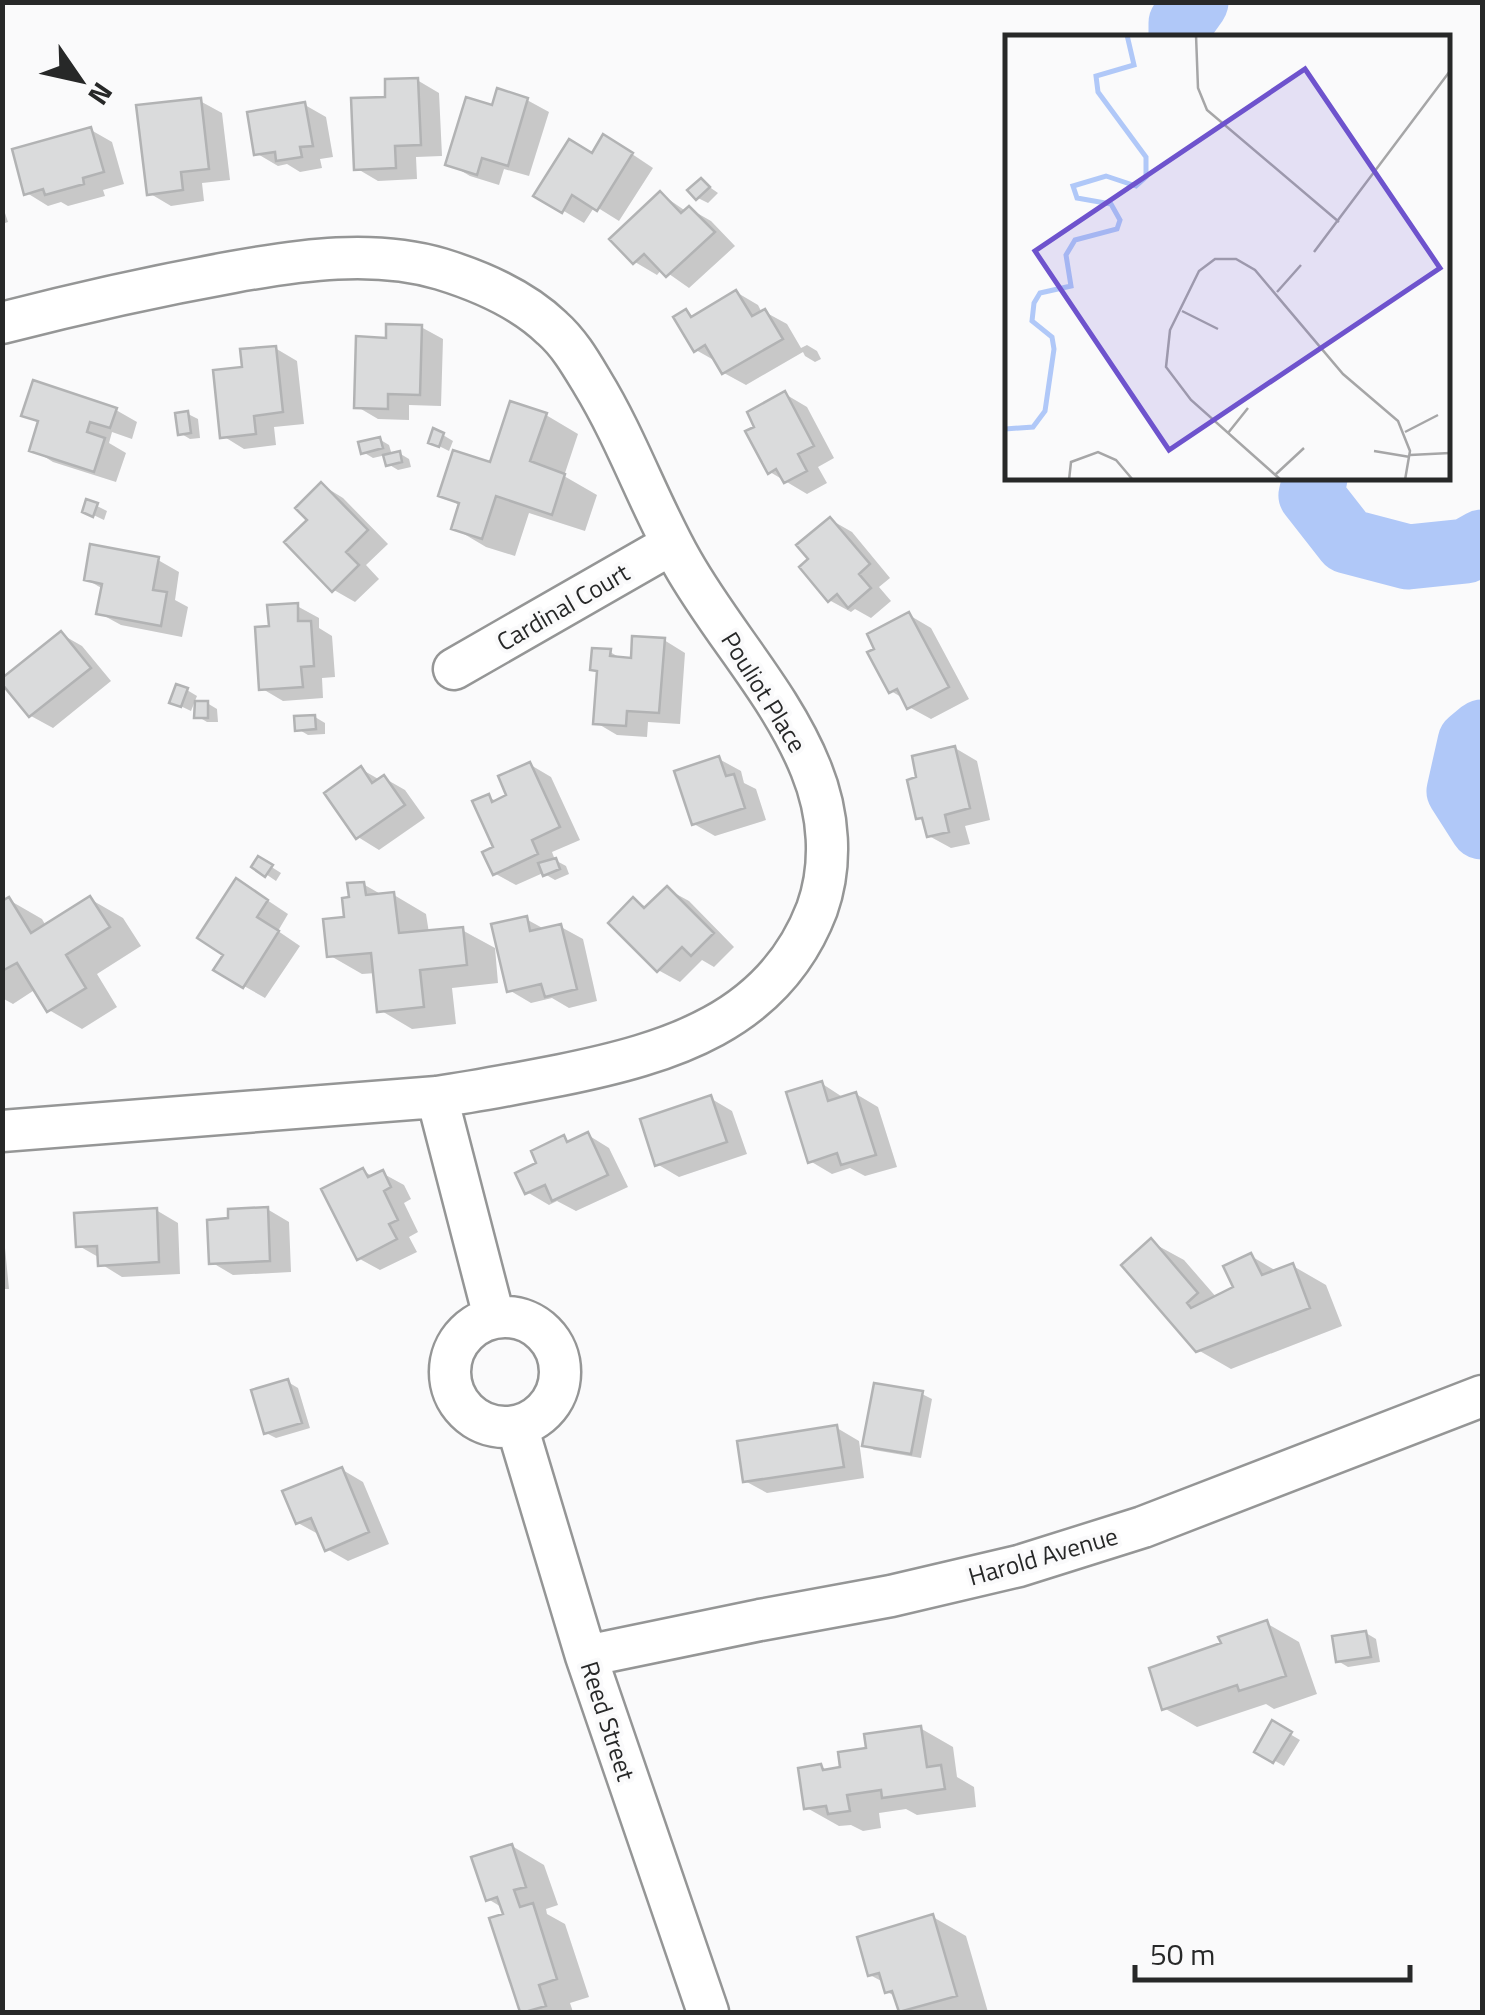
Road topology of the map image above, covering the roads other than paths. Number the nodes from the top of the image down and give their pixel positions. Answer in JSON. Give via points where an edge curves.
{"nodes":[{"id":1,"x":2,"y":322,"type":"edge"},
{"id":2,"x":672,"y":544,"type":"junction"},
{"id":3,"x":454,"y":669,"type":"dead end"},
{"id":4,"x":437,"y":1096,"type":"junction"},
{"id":5,"x":2,"y":1131,"type":"edge"},
{"id":6,"x":494,"y":1317,"type":"junction"},
{"id":7,"x":1482,"y":1396,"type":"edge"},
{"id":8,"x":516,"y":1426,"type":"junction"},
{"id":9,"x":586,"y":1656,"type":"junction"},
{"id":10,"x":708,"y":2012,"type":"edge"}],
"edges":[{"from":1,"to":2,"type":"street","name":"Pouliot Place","via":[[279,263],[376,258],[438,268],[524,307],[566,341],[614,418]]},
{"from":2,"to":3,"type":"street","name":"Cardinal Court"},
{"from":2,"to":4,"type":"street","name":"Pouliot Place","via":[[797,737],[812,771],[827,836],[826,872],[812,922],[778,974],[697,1036],[578,1071]]},
{"from":4,"to":5,"type":"street","name":"Pouliot Place"},
{"from":4,"to":6,"type":"street"},
{"from":6,"to":8,"type":"street","via":[[459,1341],[451,1383],[474,1418]]},
{"from":6,"to":8,"type":"street","via":[[536,1325],[560,1360],[552,1402]]},
{"from":7,"to":9,"type":"street","name":"Harold Avenue","via":[[1143,1527],[1020,1566]]},
{"from":8,"to":9,"type":"street","name":"Reed Street"},
{"from":9,"to":10,"type":"street","name":"Reed Street"}]}
